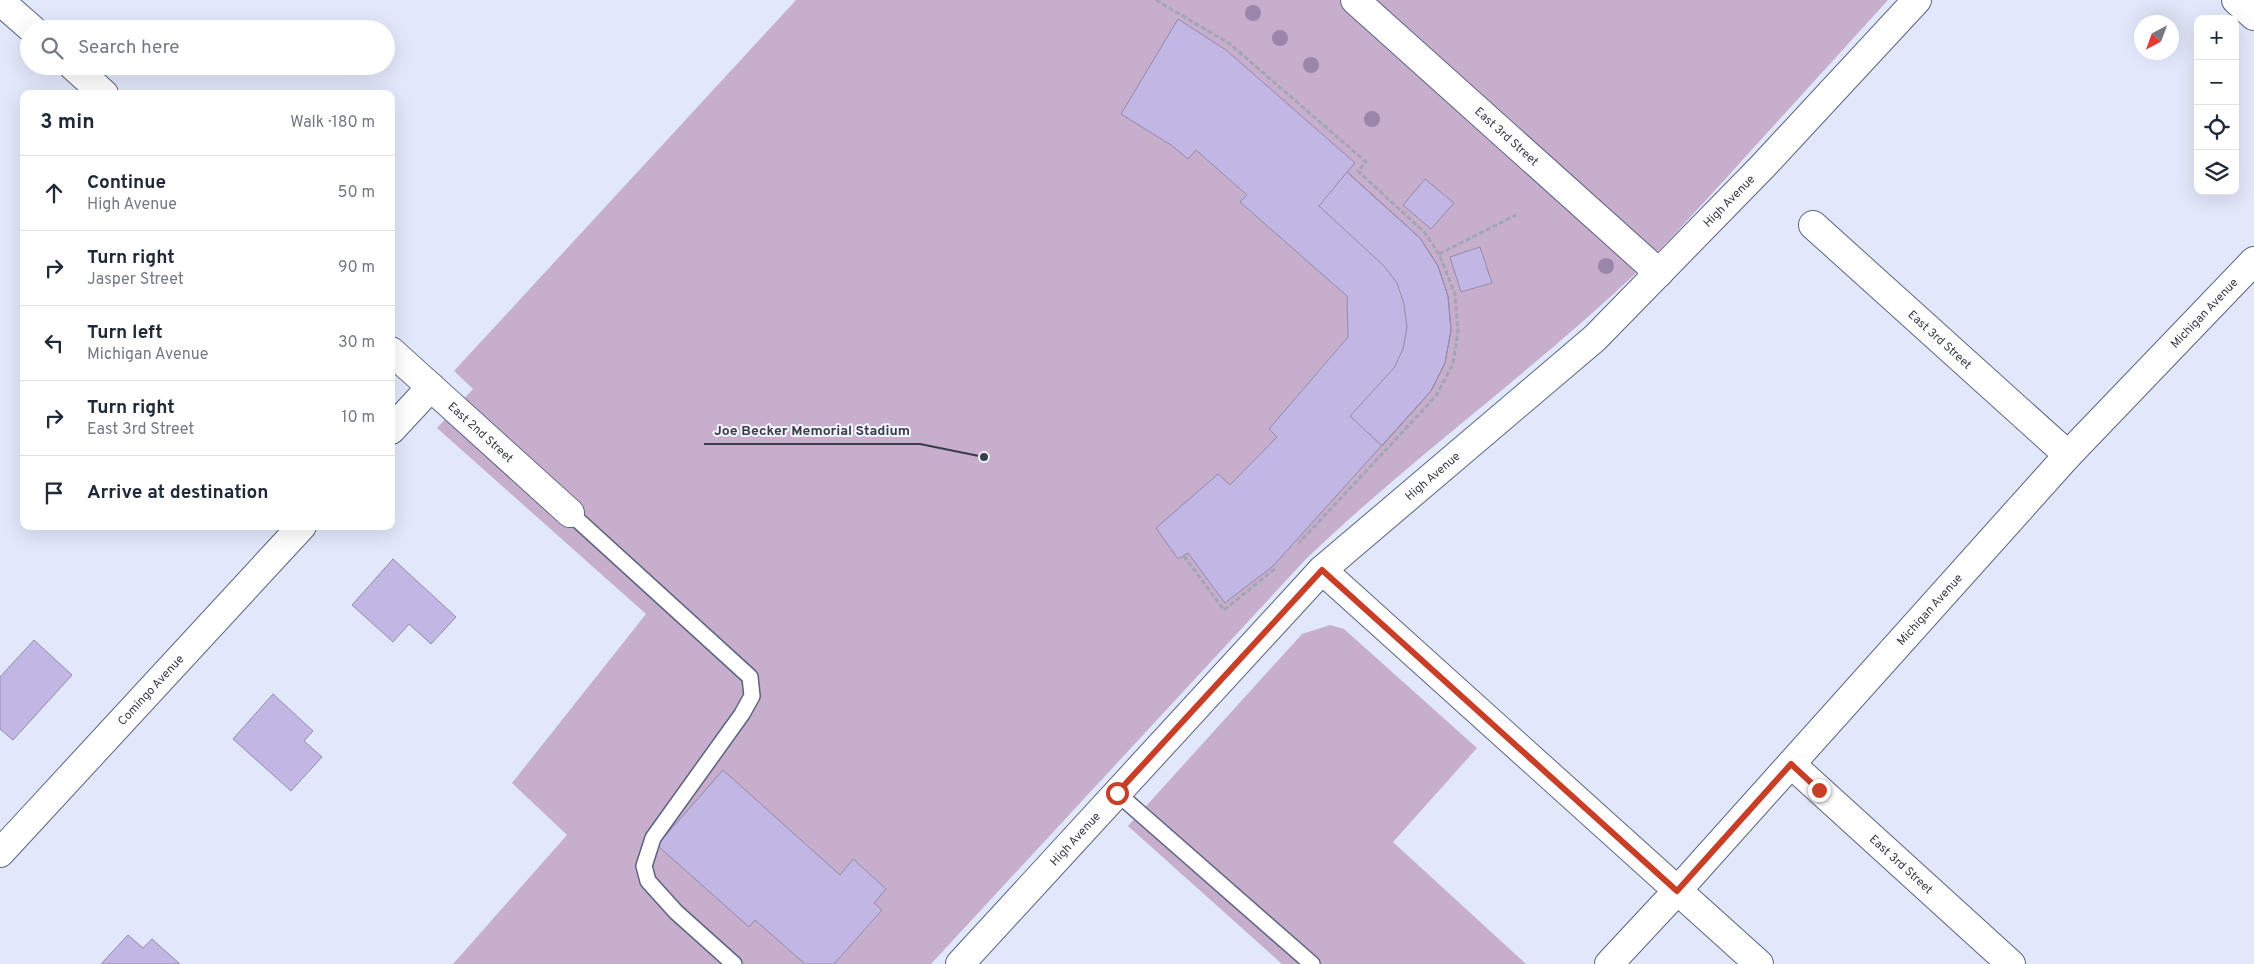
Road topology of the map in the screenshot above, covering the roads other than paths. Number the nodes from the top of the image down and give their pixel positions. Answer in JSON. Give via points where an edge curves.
{"nodes":[{"id":1,"x":0,"y":0,"type":"edge"},
{"id":2,"x":1354,"y":0,"type":"edge"},
{"id":3,"x":1917,"y":0,"type":"edge"},
{"id":4,"x":2236,"y":0,"type":"edge"},
{"id":5,"x":2254,"y":16,"type":"edge"},
{"id":6,"x":22,"y":20,"type":"edge"},
{"id":7,"x":83,"y":75,"type":"edge"},
{"id":8,"x":100,"y":90,"type":"edge"},
{"id":9,"x":1813,"y":225,"type":"dead end"},
{"id":10,"x":2254,"y":261,"type":"edge"},
{"id":11,"x":1659,"y":273,"type":"junction"},
{"id":12,"x":395,"y":354,"type":"edge"},
{"id":13,"x":431,"y":386,"type":"junction"},
{"id":14,"x":395,"y":426,"type":"edge"},
{"id":15,"x":2068,"y":455,"type":"junction"},
{"id":16,"x":570,"y":513,"type":"joint"},
{"id":17,"x":298,"y":530,"type":"edge"},
{"id":18,"x":1322,"y":570,"type":"junction"},
{"id":19,"x":1791,"y":764,"type":"junction"},
{"id":20,"x":1117,"y":793,"type":"junction"},
{"id":21,"x":0,"y":853,"type":"edge"},
{"id":22,"x":1677,"y":891,"type":"junction"},
{"id":23,"x":734,"y":964,"type":"edge"},
{"id":24,"x":960,"y":964,"type":"edge"},
{"id":25,"x":1312,"y":964,"type":"edge"},
{"id":26,"x":1609,"y":964,"type":"edge"},
{"id":27,"x":1759,"y":964,"type":"edge"},
{"id":28,"x":2010,"y":964,"type":"edge"}],
"edges":[{"from":1,"to":6,"type":"street"},
{"from":2,"to":11,"type":"street","name":"East 3rd Street"},
{"from":3,"to":11,"type":"street","name":"High Avenue"},
{"from":4,"to":5,"type":"street"},
{"from":7,"to":8,"type":"street"},
{"from":9,"to":15,"type":"street","name":"East 3rd Street"},
{"from":10,"to":15,"type":"street","name":"Michigan Avenue"},
{"from":11,"to":18,"type":"street","name":"High Avenue","via":[[1595,338]]},
{"from":12,"to":13,"type":"street","name":"East 2nd Street"},
{"from":13,"to":14,"type":"street"},
{"from":13,"to":16,"type":"street","name":"East 2nd Street"},
{"from":15,"to":19,"type":"street","name":"Michigan Avenue"},
{"from":16,"to":23,"type":"lane","via":[[750,677],[752,696],[742,714],[653,838],[644,866],[648,881],[670,905]]},
{"from":17,"to":21,"type":"street","name":"Comingo Avenue"},
{"from":18,"to":20,"type":"street","name":"High Avenue"},
{"from":18,"to":22,"type":"street"},
{"from":19,"to":22,"type":"street","name":"Michigan Avenue"},
{"from":19,"to":28,"type":"street","name":"East 3rd Street"},
{"from":20,"to":24,"type":"street","name":"High Avenue"},
{"from":20,"to":25,"type":"lane"},
{"from":22,"to":26,"type":"street","name":"Michigan Avenue"},
{"from":22,"to":27,"type":"street"}]}
